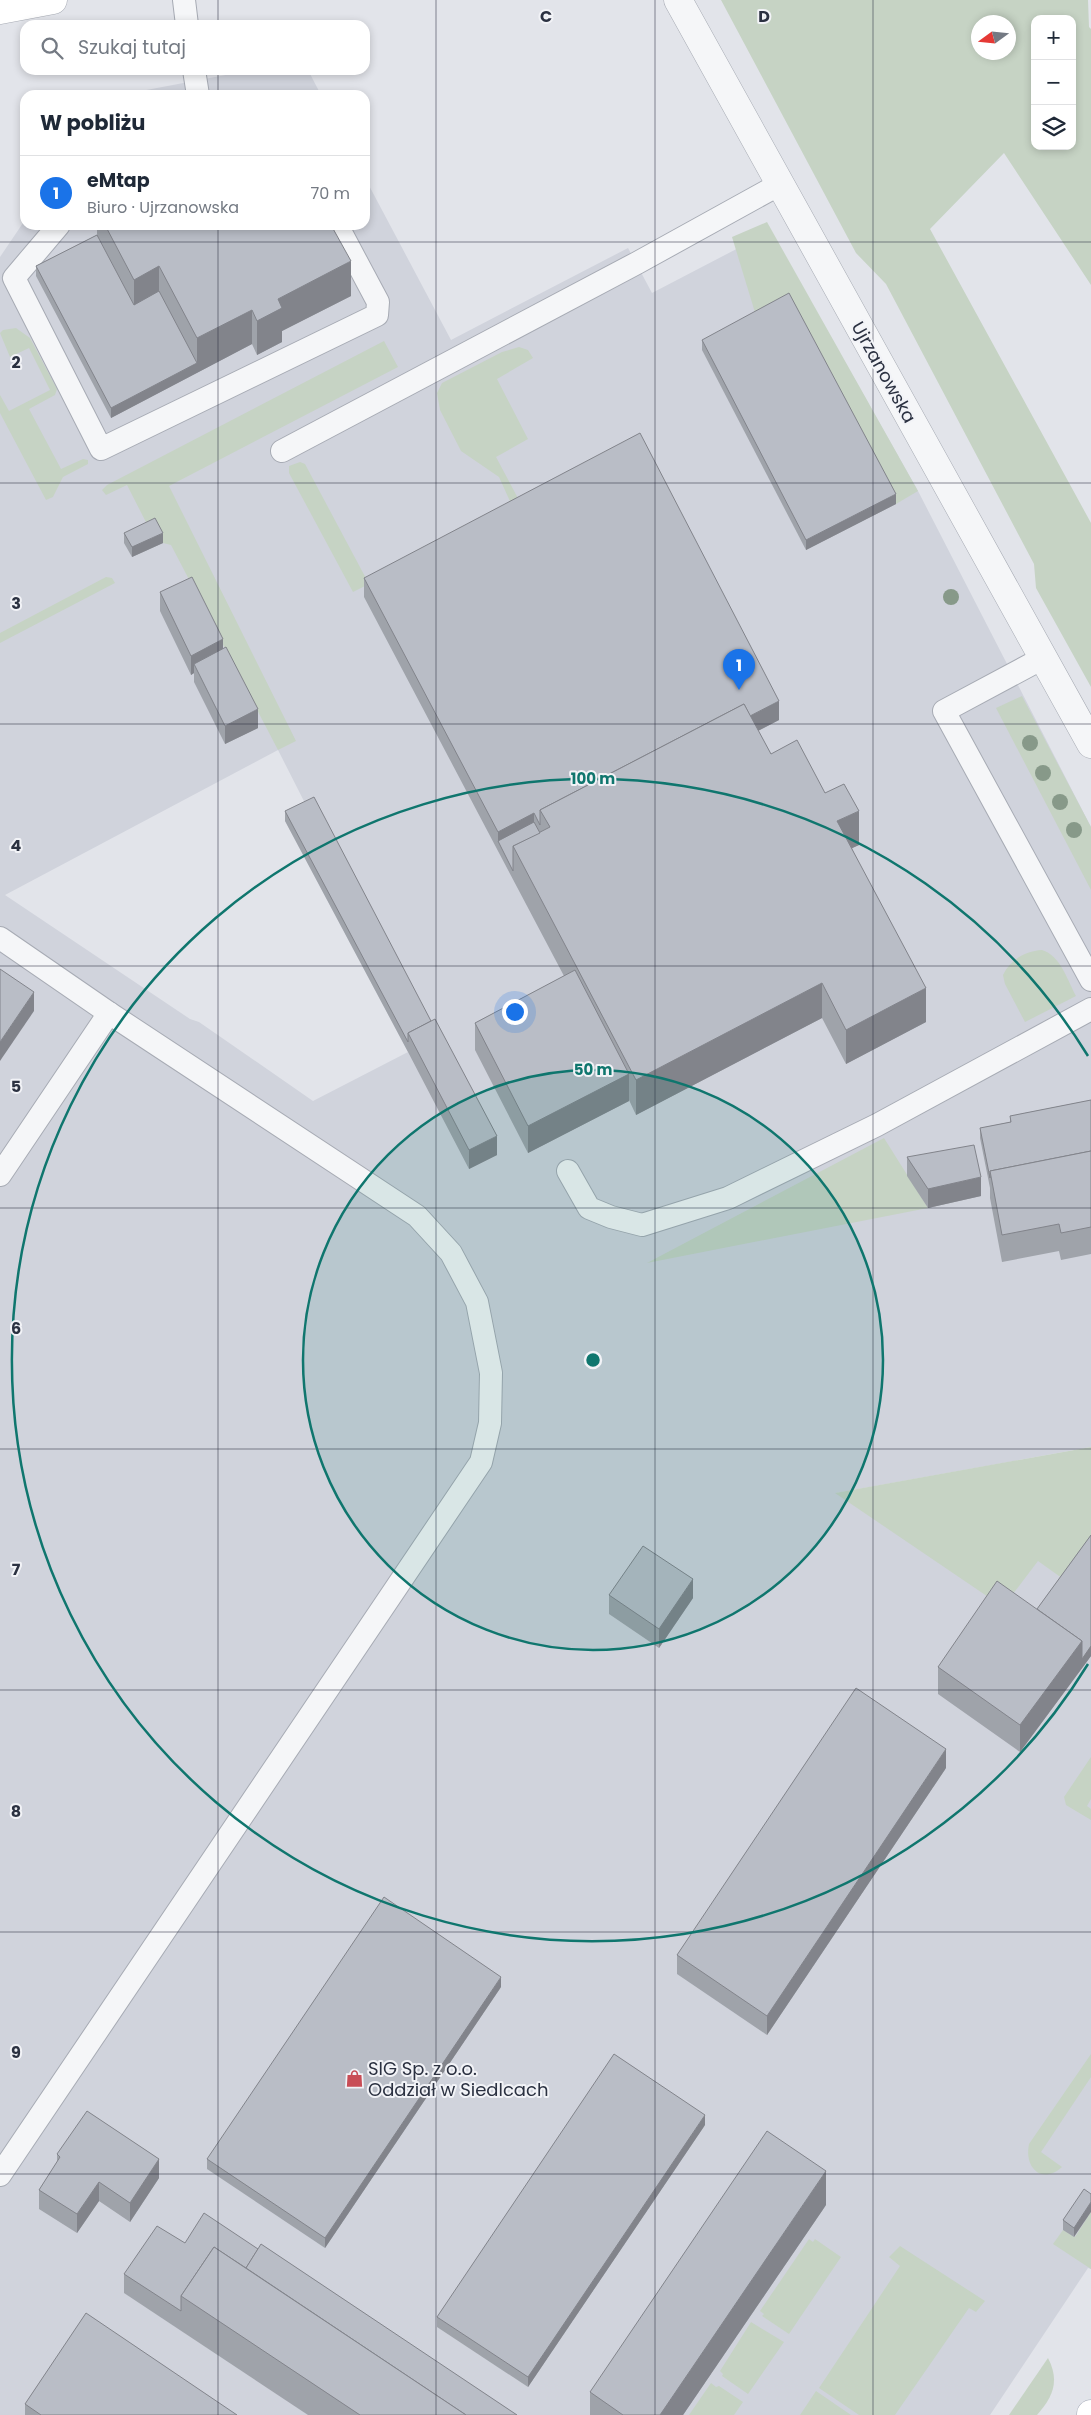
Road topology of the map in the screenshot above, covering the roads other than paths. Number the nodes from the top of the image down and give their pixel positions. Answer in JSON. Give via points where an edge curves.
{"nodes":[{"id":1,"x":53,"y":0,"type":"edge"},
{"id":2,"x":184,"y":0,"type":"edge"},
{"id":3,"x":678,"y":0,"type":"edge"},
{"id":4,"x":0,"y":10,"type":"edge"},
{"id":5,"x":186,"y":20,"type":"edge"},
{"id":6,"x":195,"y":75,"type":"edge"},
{"id":7,"x":197,"y":90,"type":"edge"},
{"id":8,"x":780,"y":184,"type":"junction"},
{"id":9,"x":55,"y":230,"type":"edge"},
{"id":10,"x":340,"y":230,"type":"edge"},
{"id":11,"x":282,"y":451,"type":"dead end"},
{"id":12,"x":1043,"y":658,"type":"junction"},
{"id":13,"x":1091,"y":744,"type":"edge"},
{"id":14,"x":0,"y":938,"type":"edge"},
{"id":15,"x":1091,"y":980,"type":"edge"},
{"id":16,"x":1091,"y":1010,"type":"edge"},
{"id":17,"x":109,"y":1013,"type":"junction"},
{"id":18,"x":568,"y":1171,"type":"dead end"},
{"id":19,"x":0,"y":1175,"type":"edge"},
{"id":20,"x":0,"y":2174,"type":"edge"}],
"edges":[{"from":1,"to":4,"type":"street"},
{"from":2,"to":5,"type":"lane"},
{"from":3,"to":8,"type":"street","name":"Ujrzanowska"},
{"from":6,"to":7,"type":"lane"},
{"from":8,"to":11,"type":"lane"},
{"from":8,"to":12,"type":"street","name":"Ujrzanowska"},
{"from":9,"to":10,"type":"lane","via":[[14,278],[101,449],[377,315],[378,302]]},
{"from":12,"to":13,"type":"street","name":"Ujrzanowska"},
{"from":12,"to":15,"type":"lane","via":[[944,711]]},
{"from":14,"to":17,"type":"lane"},
{"from":16,"to":18,"type":"lane","via":[[877,1125],[728,1198],[642,1225],[589,1208]]},
{"from":17,"to":19,"type":"lane"},
{"from":17,"to":20,"type":"lane","via":[[417,1216],[451,1253],[477,1302],[491,1373],[490,1423],[481,1462]]}]}
